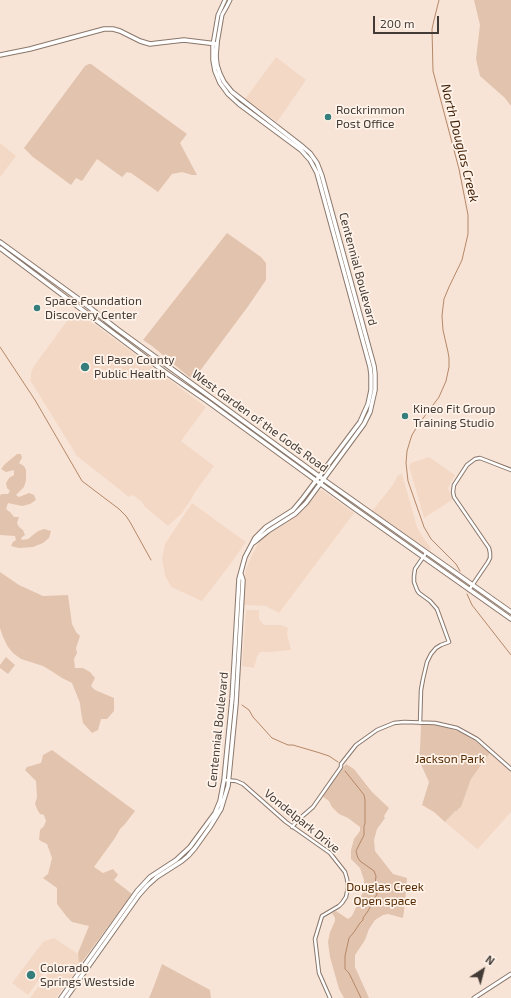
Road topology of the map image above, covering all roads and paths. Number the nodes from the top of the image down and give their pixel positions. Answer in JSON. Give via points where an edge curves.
{"nodes":[{"id":1,"x":225,"y":0,"type":"edge"},
{"id":2,"x":230,"y":0,"type":"edge"},
{"id":3,"x":215,"y":44,"type":"junction"},
{"id":4,"x":0,"y":55,"type":"edge"},
{"id":5,"x":0,"y":242,"type":"edge"},
{"id":6,"x":0,"y":248,"type":"edge"},
{"id":7,"x":344,"y":271,"type":"junction"},
{"id":8,"x":356,"y":299,"type":"junction"},
{"id":9,"x":207,"y":401,"type":"junction"},
{"id":10,"x":244,"y":422,"type":"junction"},
{"id":11,"x":511,"y":470,"type":"edge"},
{"id":12,"x":319,"y":477,"type":"junction"},
{"id":13,"x":323,"y":480,"type":"junction"},
{"id":14,"x":316,"y":481,"type":"junction"},
{"id":15,"x":320,"y":484,"type":"junction"},
{"id":16,"x":253,"y":542,"type":"junction"},
{"id":17,"x":426,"y":553,"type":"junction"},
{"id":18,"x":423,"y":557,"type":"junction"},
{"id":19,"x":241,"y":574,"type":"junction"},
{"id":20,"x":472,"y":585,"type":"junction"},
{"id":21,"x":469,"y":590,"type":"junction"},
{"id":22,"x":511,"y":612,"type":"edge"},
{"id":23,"x":511,"y":619,"type":"edge"},
{"id":24,"x":420,"y":723,"type":"junction"},
{"id":25,"x":511,"y":769,"type":"edge"},
{"id":26,"x":226,"y":780,"type":"junction"},
{"id":27,"x":292,"y":827,"type":"junction"},
{"id":28,"x":511,"y":974,"type":"edge"},
{"id":29,"x":61,"y":998,"type":"edge"},
{"id":30,"x":66,"y":998,"type":"edge"},
{"id":31,"x":330,"y":998,"type":"edge"},
{"id":32,"x":474,"y":998,"type":"edge"}],
"edges":[{"from":1,"to":3,"type":"main road","name":"Centennial Boulevard","via":[[218,15]]},
{"from":2,"to":3,"type":"main road","name":"Centennial Boulevard","via":[[222,15]]},
{"from":3,"to":4,"type":"main road","via":[[184,40],[150,44],[120,31],[104,29]]},
{"from":3,"to":7,"type":"main road","name":"Centennial Boulevard","via":[[215,71],[228,94],[296,146],[313,165]]},
{"from":3,"to":8,"type":"main road","name":"Centennial Boulevard","via":[[220,74],[232,92],[303,147],[317,163]]},
{"from":5,"to":10,"type":"main road","name":"West Garden of the Gods Road"},
{"from":6,"to":9,"type":"main road","name":"West Garden of the Gods Road"},
{"from":7,"to":8,"type":"main road","via":[[348,275]]},
{"from":7,"to":12,"type":"main road","name":"Centennial Boulevard","via":[[370,367],[370,390],[368,404],[360,422]]},
{"from":8,"to":13,"type":"main road","name":"Centennial Boulevard","via":[[374,366],[375,390],[364,424]]},
{"from":9,"to":10,"type":"main road","via":[[212,401]]},
{"from":9,"to":14,"type":"main road","name":"West Garden of the Gods Road"},
{"from":10,"to":12,"type":"main road","name":"West Garden of the Gods Road"},
{"from":11,"to":20,"type":"street","via":[[480,458],[475,459],[467,465],[454,485],[454,497],[490,551],[488,562]]},
{"from":12,"to":13,"type":"main road","name":"West Garden of the Gods Road"},
{"from":12,"to":14,"type":"main road","name":"Centennial Boulevard"},
{"from":13,"to":15,"type":"main road","name":"Centennial Boulevard"},
{"from":13,"to":17,"type":"main road","name":"West Garden of the Gods Road"},
{"from":14,"to":15,"type":"main road","name":"West Garden of the Gods Road"},
{"from":14,"to":16,"type":"main road","name":"Centennial Boulevard","via":[[293,510],[262,530]]},
{"from":15,"to":16,"type":"main road","name":"Centennial Boulevard","via":[[297,512]]},
{"from":15,"to":18,"type":"main road","name":"West Garden of the Gods Road"},
{"from":16,"to":19,"type":"main road","name":"Centennial Boulevard","via":[[245,557]]},
{"from":17,"to":18,"type":"street"},
{"from":17,"to":20,"type":"main road","name":"West Garden of the Gods Road"},
{"from":18,"to":21,"type":"main road","name":"West Garden of the Gods Road"},
{"from":18,"to":24,"type":"street","via":[[414,573],[415,586],[437,609],[450,642],[436,648],[427,662],[421,690]]},
{"from":19,"to":26,"type":"main road","name":"Centennial Boulevard"},
{"from":19,"to":26,"type":"main road","name":"Centennial Boulevard","via":[[243,580],[236,704]]},
{"from":20,"to":21,"type":"street"},
{"from":20,"to":22,"type":"main road","name":"West Garden of the Gods Road"},
{"from":21,"to":23,"type":"main road","name":"West Garden of the Gods Road"},
{"from":24,"to":25,"type":"street","via":[[444,725],[464,731]]},
{"from":24,"to":27,"type":"street","via":[[394,723],[377,730],[356,745],[312,807]]},
{"from":26,"to":27,"type":"street","name":"Vondelpark Drive","via":[[243,784]]},
{"from":26,"to":29,"type":"main road","name":"Centennial Boulevard","via":[[215,813],[195,841],[180,857],[140,887]]},
{"from":26,"to":30,"type":"main road","name":"Centennial Boulevard","via":[[227,792],[215,821],[182,861],[157,877],[139,895]]},
{"from":27,"to":31,"type":"street","name":"Vondelpark Drive","via":[[330,853],[345,872],[347,879],[346,897],[339,906],[322,916],[315,936],[319,973]]},
{"from":28,"to":32,"type":"main road"}]}
